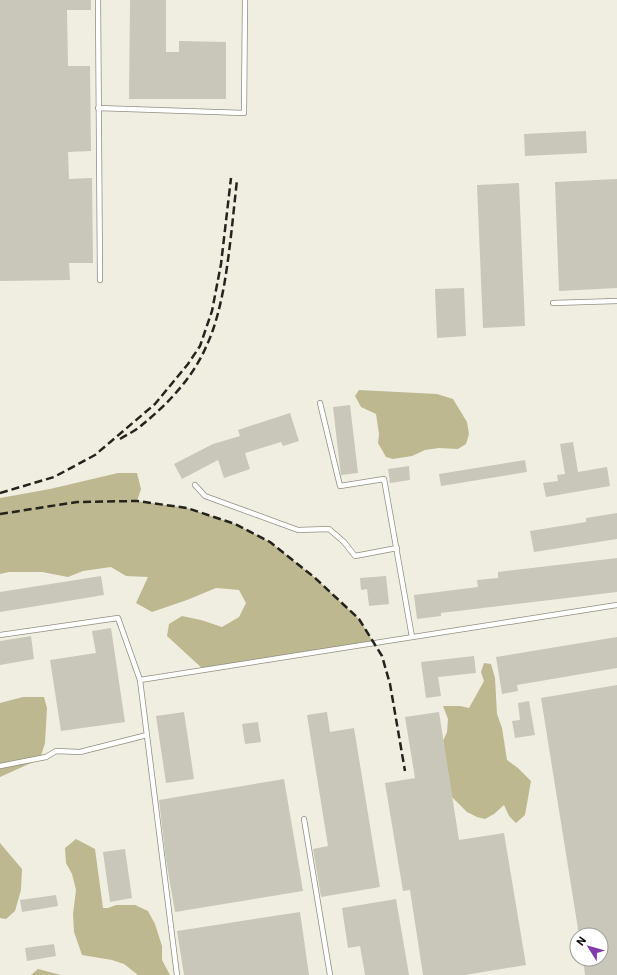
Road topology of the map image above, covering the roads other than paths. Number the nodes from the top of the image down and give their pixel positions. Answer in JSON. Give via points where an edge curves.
{"nodes":[{"id":1,"x":98,"y":0,"type":"edge"},
{"id":2,"x":245,"y":0,"type":"edge"},
{"id":3,"x":98,"y":108,"type":"junction"},
{"id":4,"x":100,"y":280,"type":"dead end"},
{"id":5,"x":617,"y":301,"type":"edge"},
{"id":6,"x":553,"y":303,"type":"dead end"},
{"id":7,"x":320,"y":403,"type":"dead end"},
{"id":8,"x":195,"y":485,"type":"dead end"},
{"id":9,"x":396,"y":548,"type":"junction"},
{"id":10,"x":617,"y":605,"type":"edge"},
{"id":11,"x":0,"y":635,"type":"edge"},
{"id":12,"x":412,"y":637,"type":"junction"},
{"id":13,"x":140,"y":680,"type":"junction"},
{"id":14,"x":147,"y":736,"type":"junction"},
{"id":15,"x":0,"y":766,"type":"edge"},
{"id":16,"x":304,"y":819,"type":"dead end"},
{"id":17,"x":177,"y":975,"type":"edge"},
{"id":18,"x":330,"y":975,"type":"edge"}],
"edges":[{"from":1,"to":3,"type":"lane"},
{"from":2,"to":3,"type":"lane","via":[[244,113]]},
{"from":3,"to":4,"type":"lane"},
{"from":5,"to":6,"type":"lane"},
{"from":7,"to":9,"type":"lane","via":[[340,486],[384,479]]},
{"from":8,"to":9,"type":"lane","via":[[205,496],[298,530],[329,529],[355,556]]},
{"from":9,"to":12,"type":"lane"},
{"from":10,"to":12,"type":"lane"},
{"from":11,"to":13,"type":"lane","via":[[118,618]]},
{"from":12,"to":13,"type":"lane"},
{"from":13,"to":14,"type":"lane"},
{"from":14,"to":15,"type":"lane","via":[[80,752],[56,751],[46,757]]},
{"from":14,"to":17,"type":"lane"},
{"from":16,"to":18,"type":"lane"}]}
